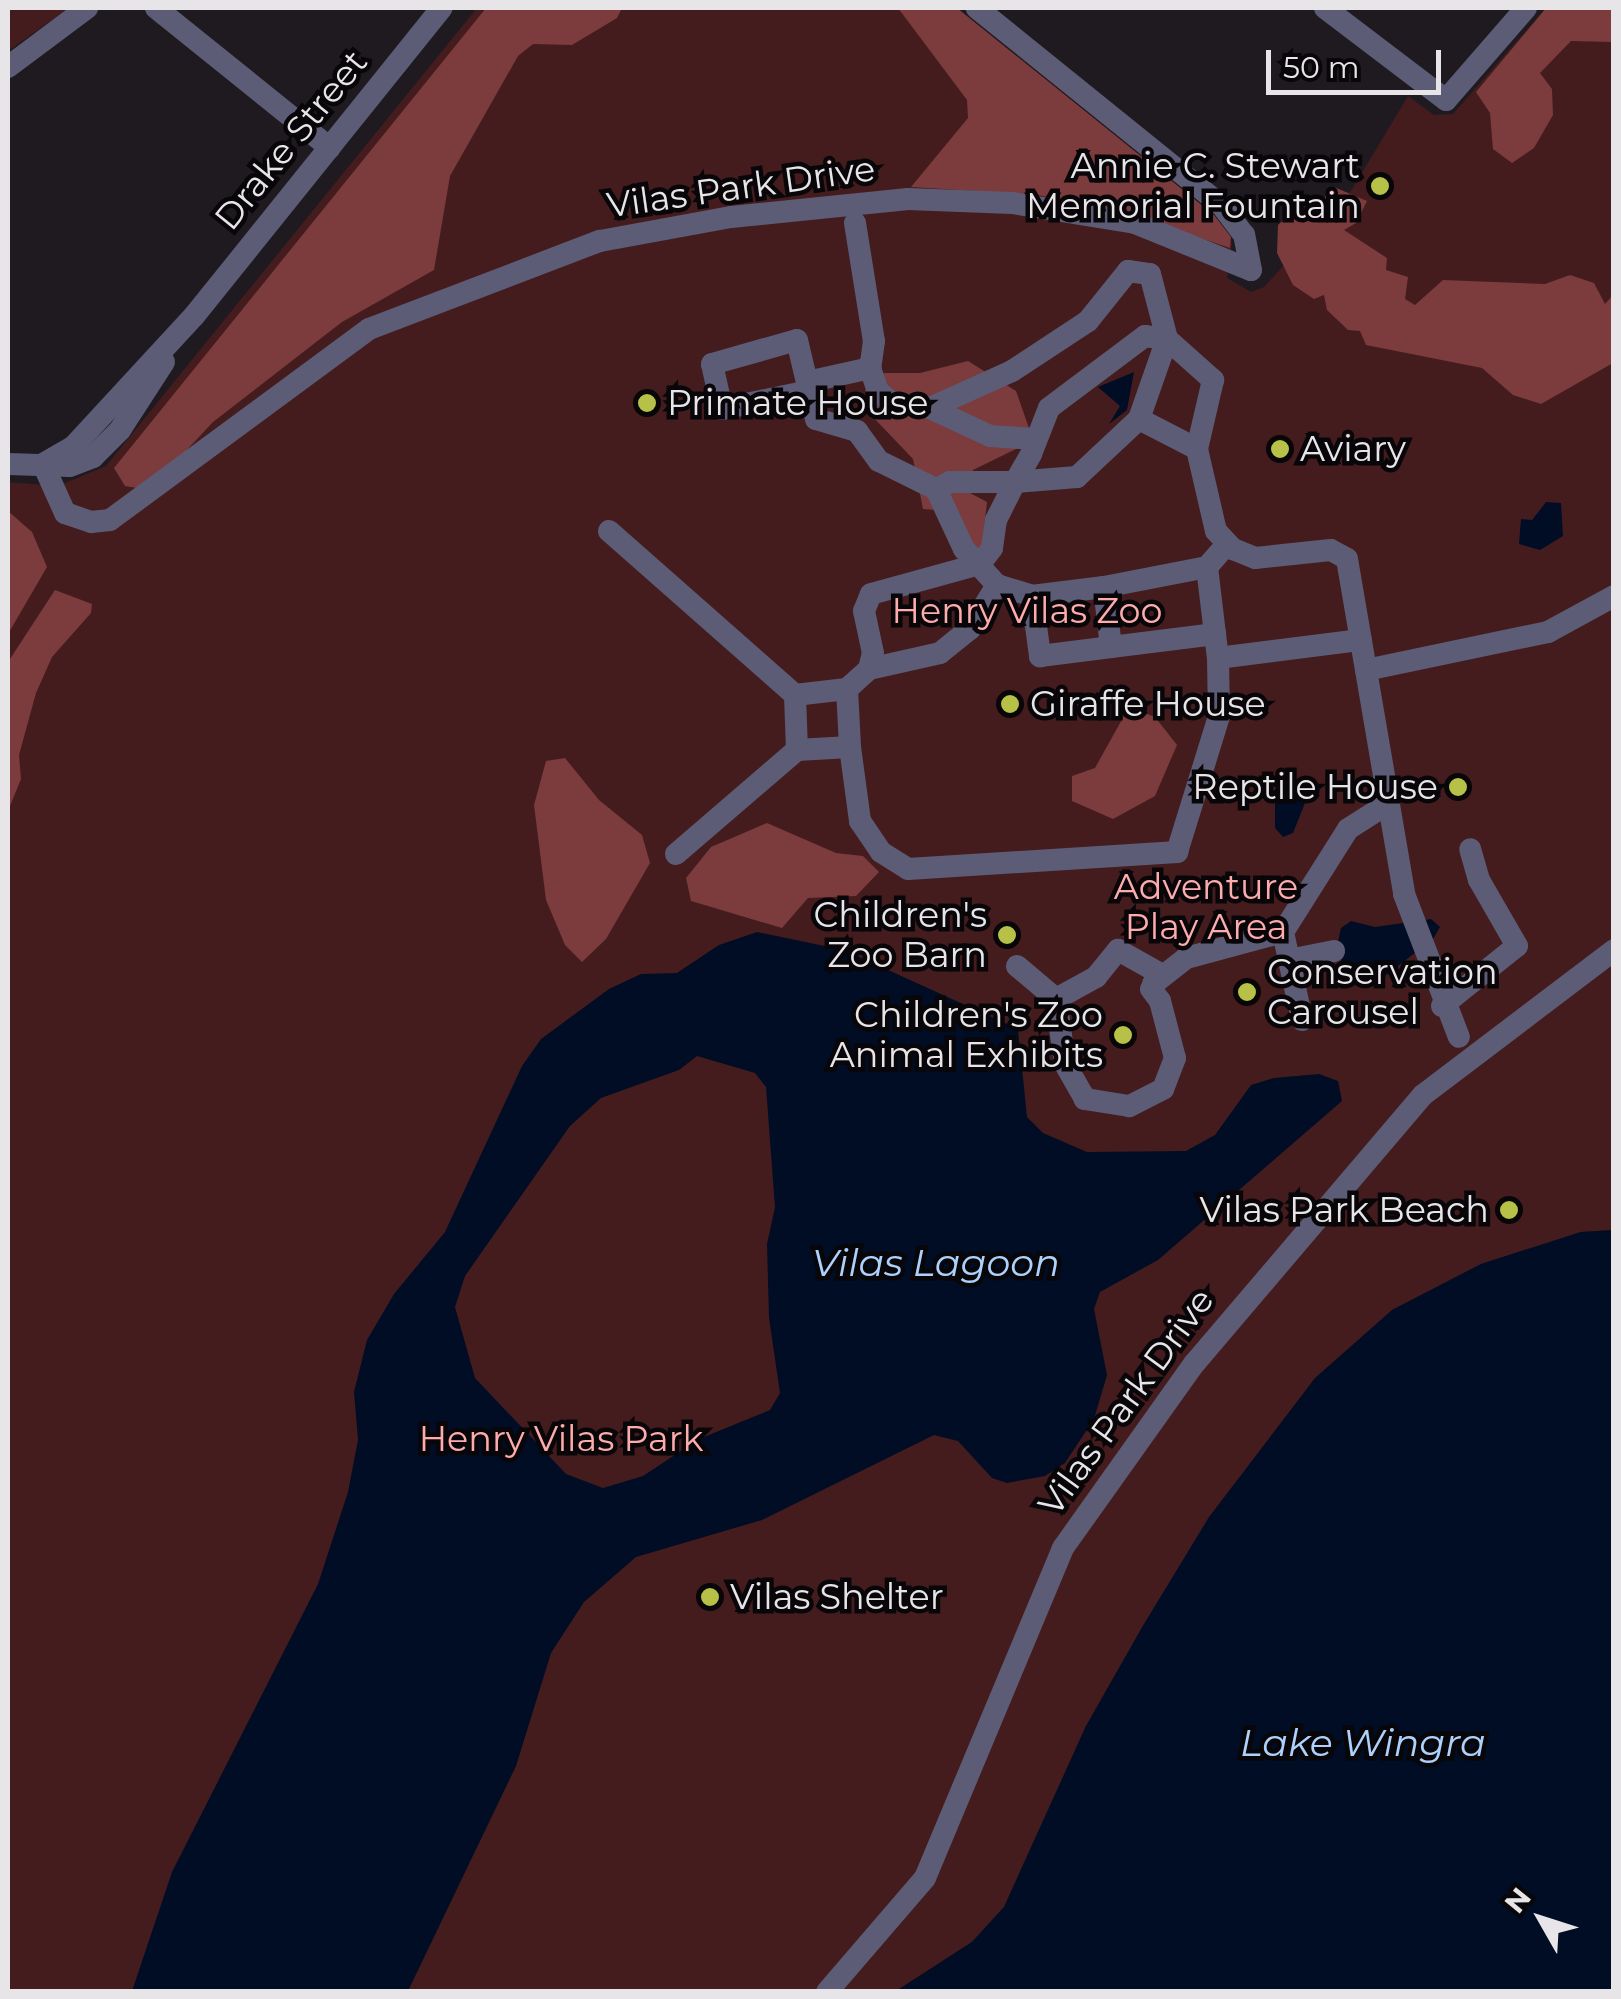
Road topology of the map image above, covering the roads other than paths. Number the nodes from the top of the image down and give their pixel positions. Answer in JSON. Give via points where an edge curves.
{"nodes":[{"id":1,"x":87,"y":8,"type":"edge"},
{"id":2,"x":156,"y":8,"type":"edge"},
{"id":3,"x":442,"y":8,"type":"edge"},
{"id":4,"x":977,"y":8,"type":"edge"},
{"id":5,"x":1325,"y":8,"type":"edge"},
{"id":6,"x":1526,"y":8,"type":"edge"},
{"id":7,"x":8,"y":67,"type":"edge"},
{"id":8,"x":330,"y":148,"type":"junction"},
{"id":9,"x":855,"y":223,"type":"dead end"},
{"id":10,"x":1167,"y":340,"type":"junction"},
{"id":11,"x":870,"y":368,"type":"junction"},
{"id":12,"x":930,"y":408,"type":"junction"},
{"id":13,"x":1139,"y":419,"type":"junction"},
{"id":14,"x":1035,"y":439,"type":"junction"},
{"id":15,"x":1198,"y":449,"type":"junction"},
{"id":16,"x":8,"y":464,"type":"edge"},
{"id":17,"x":43,"y":464,"type":"junction"},
{"id":18,"x":1014,"y":482,"type":"junction"},
{"id":19,"x":936,"y":488,"type":"junction"},
{"id":20,"x":609,"y":531,"type":"dead end"},
{"id":21,"x":1227,"y":544,"type":"junction"},
{"id":22,"x":980,"y":564,"type":"junction"},
{"id":23,"x":1207,"y":567,"type":"junction"},
{"id":24,"x":996,"y":585,"type":"junction"},
{"id":25,"x":1104,"y":587,"type":"junction"},
{"id":26,"x":1032,"y":596,"type":"junction"},
{"id":27,"x":1614,"y":596,"type":"edge"},
{"id":28,"x":1216,"y":634,"type":"junction"},
{"id":29,"x":1361,"y":640,"type":"junction"},
{"id":30,"x":1111,"y":647,"type":"junction"},
{"id":31,"x":1218,"y":658,"type":"junction"},
{"id":32,"x":869,"y":669,"type":"junction"},
{"id":33,"x":1366,"y":670,"type":"junction"},
{"id":34,"x":847,"y":690,"type":"junction"},
{"id":35,"x":795,"y":694,"type":"junction"},
{"id":36,"x":850,"y":747,"type":"junction"},
{"id":37,"x":797,"y":750,"type":"junction"},
{"id":38,"x":1389,"y":803,"type":"junction"},
{"id":39,"x":1470,"y":849,"type":"dead end"},
{"id":40,"x":676,"y":854,"type":"dead end"},
{"id":41,"x":1283,"y":932,"type":"junction"},
{"id":42,"x":1614,"y":950,"type":"edge"},
{"id":43,"x":1334,"y":951,"type":"dead end"},
{"id":44,"x":1289,"y":960,"type":"junction"},
{"id":45,"x":1017,"y":966,"type":"dead end"},
{"id":46,"x":1152,"y":989,"type":"junction"},
{"id":47,"x":1439,"y":998,"type":"junction"},
{"id":48,"x":1056,"y":999,"type":"junction"},
{"id":49,"x":1302,"y":1020,"type":"dead end"},
{"id":50,"x":1459,"y":1037,"type":"dead end"},
{"id":51,"x":827,"y":1992,"type":"edge"}],
"edges":[{"from":1,"to":7,"type":"street"},
{"from":2,"to":8,"type":"street"},
{"from":3,"to":8,"type":"street","name":"Drake Street"},
{"from":4,"to":17,"type":"street","name":"Vilas Park Drive","via":[[1221,205],[1244,235],[1251,270],[1135,224],[1012,204],[908,199],[731,216],[600,241],[370,329],[110,520],[65,513]]},
{"from":5,"to":6,"type":"street","via":[[1442,100],[1455,95]]},
{"from":8,"to":17,"type":"street","name":"Drake Street","via":[[194,316],[73,447]]},
{"from":9,"to":11,"type":"street","via":[[874,341]]},
{"from":10,"to":12,"type":"street","via":[[1155,280],[1144,270],[1128,271],[1088,320],[1012,371]]},
{"from":10,"to":13,"type":"street"},
{"from":10,"to":14,"type":"street","via":[[1145,336],[1106,362],[1049,408]]},
{"from":10,"to":15,"type":"street","via":[[1213,380]]},
{"from":11,"to":12,"type":"street","via":[[878,391],[892,403]]},
{"from":11,"to":19,"type":"street","via":[[808,387],[816,419],[857,432],[879,460]]},
{"from":12,"to":14,"type":"street","via":[[990,436]]},
{"from":13,"to":15,"type":"street"},
{"from":13,"to":18,"type":"street","via":[[1077,477]]},
{"from":14,"to":18,"type":"street"},
{"from":15,"to":21,"type":"street","via":[[1210,520]]},
{"from":16,"to":17,"type":"street"},
{"from":18,"to":19,"type":"street"},
{"from":18,"to":22,"type":"street"},
{"from":19,"to":22,"type":"street","via":[[964,549]]},
{"from":20,"to":35,"type":"street"},
{"from":21,"to":23,"type":"street"},
{"from":21,"to":29,"type":"street","via":[[1255,558],[1343,554]]},
{"from":22,"to":24,"type":"street"},
{"from":22,"to":32,"type":"street","via":[[872,594],[864,612]]},
{"from":23,"to":25,"type":"street"},
{"from":23,"to":28,"type":"street"},
{"from":24,"to":26,"type":"street"},
{"from":24,"to":32,"type":"street","via":[[970,629],[940,653]]},
{"from":25,"to":26,"type":"street"},
{"from":25,"to":30,"type":"street"},
{"from":26,"to":30,"type":"street","via":[[1040,656]]},
{"from":27,"to":33,"type":"street","via":[[1548,632]]},
{"from":28,"to":30,"type":"street"},
{"from":28,"to":31,"type":"street"},
{"from":29,"to":31,"type":"street"},
{"from":29,"to":33,"type":"street"},
{"from":31,"to":36,"type":"street","via":[[1219,716],[1177,852],[908,869],[881,852],[860,821]]},
{"from":32,"to":34,"type":"street"},
{"from":33,"to":38,"type":"street"},
{"from":34,"to":35,"type":"street"},
{"from":34,"to":36,"type":"street"},
{"from":35,"to":37,"type":"street"},
{"from":36,"to":37,"type":"street"},
{"from":37,"to":40,"type":"street"},
{"from":38,"to":41,"type":"street","via":[[1348,829]]},
{"from":38,"to":47,"type":"street","via":[[1404,894]]},
{"from":39,"to":47,"type":"street","via":[[1479,880],[1517,946]]},
{"from":41,"to":44,"type":"street"},
{"from":41,"to":46,"type":"street","via":[[1186,958]]},
{"from":42,"to":51,"type":"street","name":"Vilas Park Drive","via":[[1423,1095],[1194,1364],[1063,1548],[926,1878]]},
{"from":43,"to":44,"type":"street"},
{"from":44,"to":49,"type":"street"},
{"from":45,"to":48,"type":"street"},
{"from":46,"to":48,"type":"street","via":[[1118,950],[1096,977]]},
{"from":46,"to":48,"type":"street","via":[[1175,1058],[1163,1088],[1129,1106],[1076,1093],[1057,1035]]},
{"from":47,"to":50,"type":"street"}]}
